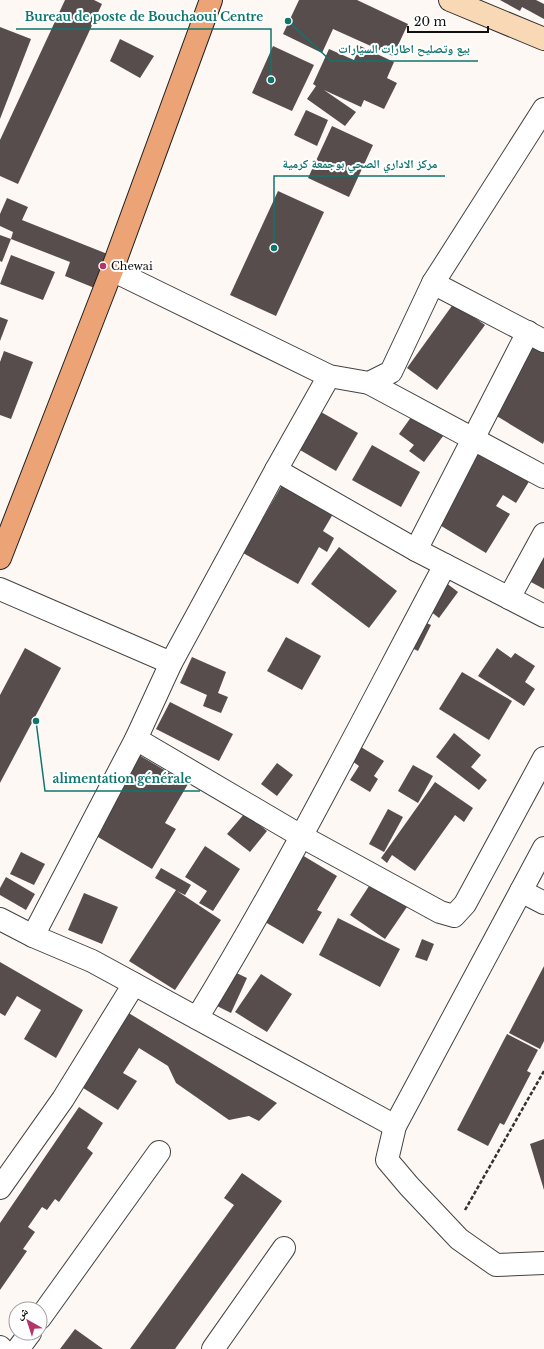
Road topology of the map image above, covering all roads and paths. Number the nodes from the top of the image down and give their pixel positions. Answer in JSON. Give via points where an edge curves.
{"nodes":[{"id":1,"x":211,"y":0,"type":"edge"},
{"id":2,"x":450,"y":0,"type":"edge"},
{"id":3,"x":544,"y":39,"type":"edge"},
{"id":4,"x":544,"y":109,"type":"edge"},
{"id":5,"x":112,"y":270,"type":"junction"},
{"id":6,"x":433,"y":283,"type":"junction"},
{"id":7,"x":536,"y":336,"type":"edge"},
{"id":8,"x":330,"y":376,"type":"junction"},
{"id":9,"x":369,"y":383,"type":"junction"},
{"id":10,"x":473,"y":440,"type":"junction"},
{"id":11,"x":276,"y":470,"type":"junction"},
{"id":12,"x":544,"y":477,"type":"edge"},
{"id":13,"x":544,"y":534,"type":"edge"},
{"id":14,"x":416,"y":550,"type":"junction"},
{"id":15,"x":0,"y":558,"type":"edge"},
{"id":16,"x":445,"y":565,"type":"junction"},
{"id":17,"x":0,"y":589,"type":"edge"},
{"id":18,"x":509,"y":598,"type":"junction"},
{"id":19,"x":544,"y":616,"type":"edge"},
{"id":20,"x":171,"y":663,"type":"junction"},
{"id":21,"x":136,"y":739,"type":"junction"},
{"id":22,"x":544,"y":758,"type":"edge"},
{"id":23,"x":301,"y":836,"type":"junction"},
{"id":24,"x":544,"y":848,"type":"edge"},
{"id":25,"x":521,"y":891,"type":"junction"},
{"id":26,"x":544,"y":903,"type":"edge"},
{"id":27,"x":0,"y":919,"type":"edge"},
{"id":28,"x":33,"y":936,"type":"junction"},
{"id":29,"x":134,"y":984,"type":"junction"},
{"id":30,"x":197,"y":1018,"type":"junction"},
{"id":31,"x":544,"y":1070,"type":"edge"},
{"id":32,"x":396,"y":1126,"type":"junction"},
{"id":33,"x":159,"y":1152,"type":"dead end"},
{"id":34,"x":0,"y":1188,"type":"edge"},
{"id":35,"x":452,"y":1232,"type":"junction"},
{"id":36,"x":284,"y":1248,"type":"dead end"},
{"id":37,"x":544,"y":1263,"type":"edge"},
{"id":38,"x":48,"y":1307,"type":"edge"},
{"id":39,"x":213,"y":1349,"type":"edge"}],
"edges":[{"from":1,"to":5,"type":"main road"},
{"from":2,"to":3,"type":"main road"},
{"from":4,"to":6,"type":"street"},
{"from":5,"to":8,"type":"street"},
{"from":5,"to":15,"type":"main road"},
{"from":6,"to":7,"type":"street"},
{"from":6,"to":9,"type":"street","via":[[391,372]]},
{"from":7,"to":10,"type":"street"},
{"from":8,"to":9,"type":"street"},
{"from":8,"to":11,"type":"street"},
{"from":9,"to":10,"type":"street"},
{"from":10,"to":12,"type":"street"},
{"from":10,"to":14,"type":"street"},
{"from":11,"to":14,"type":"street"},
{"from":11,"to":20,"type":"street"},
{"from":13,"to":18,"type":"street"},
{"from":14,"to":16,"type":"street"},
{"from":16,"to":18,"type":"street"},
{"from":16,"to":23,"type":"street"},
{"from":17,"to":20,"type":"street"},
{"from":18,"to":19,"type":"street"},
{"from":20,"to":21,"type":"street"},
{"from":21,"to":23,"type":"street"},
{"from":21,"to":28,"type":"street"},
{"from":22,"to":23,"type":"street","via":[[465,904],[454,916],[440,912]]},
{"from":23,"to":30,"type":"street","via":[[237,953]]},
{"from":24,"to":25,"type":"street"},
{"from":25,"to":26,"type":"street"},
{"from":25,"to":32,"type":"street"},
{"from":27,"to":28,"type":"street"},
{"from":28,"to":29,"type":"street","via":[[92,961]]},
{"from":29,"to":30,"type":"street"},
{"from":29,"to":34,"type":"street","via":[[64,1099]]},
{"from":30,"to":32,"type":"street"},
{"from":31,"to":35,"type":"path"},
{"from":32,"to":35,"type":"street","via":[[388,1160]]},
{"from":33,"to":38,"type":"street"},
{"from":35,"to":37,"type":"street","via":[[496,1265]]},
{"from":36,"to":39,"type":"street"}]}
